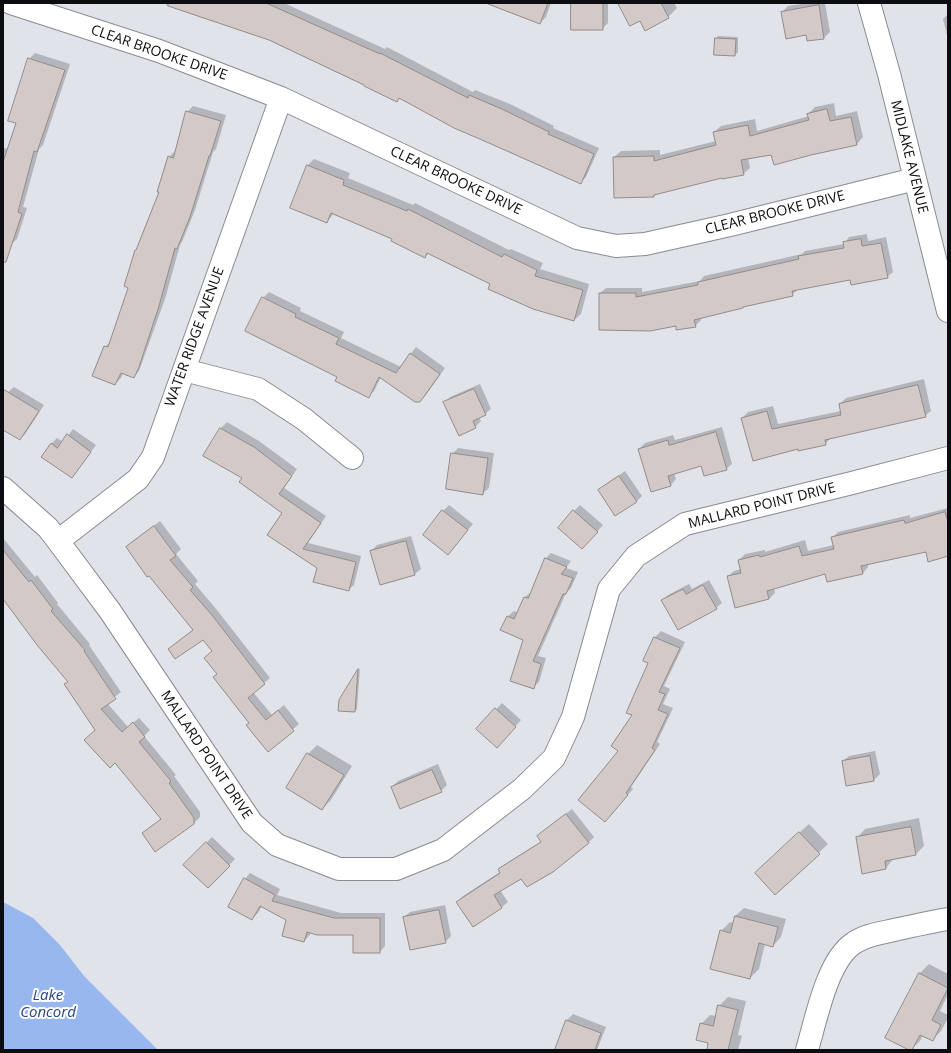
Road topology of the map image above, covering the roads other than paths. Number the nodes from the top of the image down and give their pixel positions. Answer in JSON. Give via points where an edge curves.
{"nodes":[{"id":1,"x":11,"y":3,"type":"edge"},
{"id":2,"x":870,"y":3,"type":"edge"},
{"id":3,"x":281,"y":98,"type":"junction"},
{"id":4,"x":915,"y":179,"type":"junction"},
{"id":5,"x":948,"y":311,"type":"edge"},
{"id":6,"x":184,"y":370,"type":"junction"},
{"id":7,"x":352,"y":458,"type":"dead end"},
{"id":8,"x":948,"y":458,"type":"edge"},
{"id":9,"x":3,"y":488,"type":"edge"},
{"id":10,"x":58,"y":541,"type":"junction"},
{"id":11,"x":948,"y":919,"type":"edge"},
{"id":12,"x":807,"y":1050,"type":"edge"}],
"edges":[{"from":1,"to":3,"type":"street","name":"CLEAR BROOKE DRIVE","via":[[159,51]]},
{"from":2,"to":4,"type":"street","name":"MIDLAKE AVENUE"},
{"from":3,"to":4,"type":"street","name":"CLEAR BROOKE DRIVE","via":[[577,238],[616,246],[652,242],[730,225]]},
{"from":3,"to":6,"type":"street","name":"WATER RIDGE AVENUE"},
{"from":4,"to":5,"type":"street","name":"MIDLAKE AVENUE"},
{"from":6,"to":7,"type":"street","via":[[258,389],[304,419]]},
{"from":6,"to":10,"type":"street","name":"WATER RIDGE AVENUE","via":[[153,458],[138,479]]},
{"from":8,"to":10,"type":"street","name":"MALLARD POINT DRIVE","via":[[685,524],[636,556],[610,589],[573,717],[554,758],[522,789],[443,850],[396,869],[339,869],[277,845],[252,823],[110,611]]},
{"from":9,"to":10,"type":"street","name":"MALLARD POINT DRIVE","via":[[48,528]]},
{"from":11,"to":12,"type":"street","via":[[870,935],[854,943],[843,953],[826,987]]}]}
